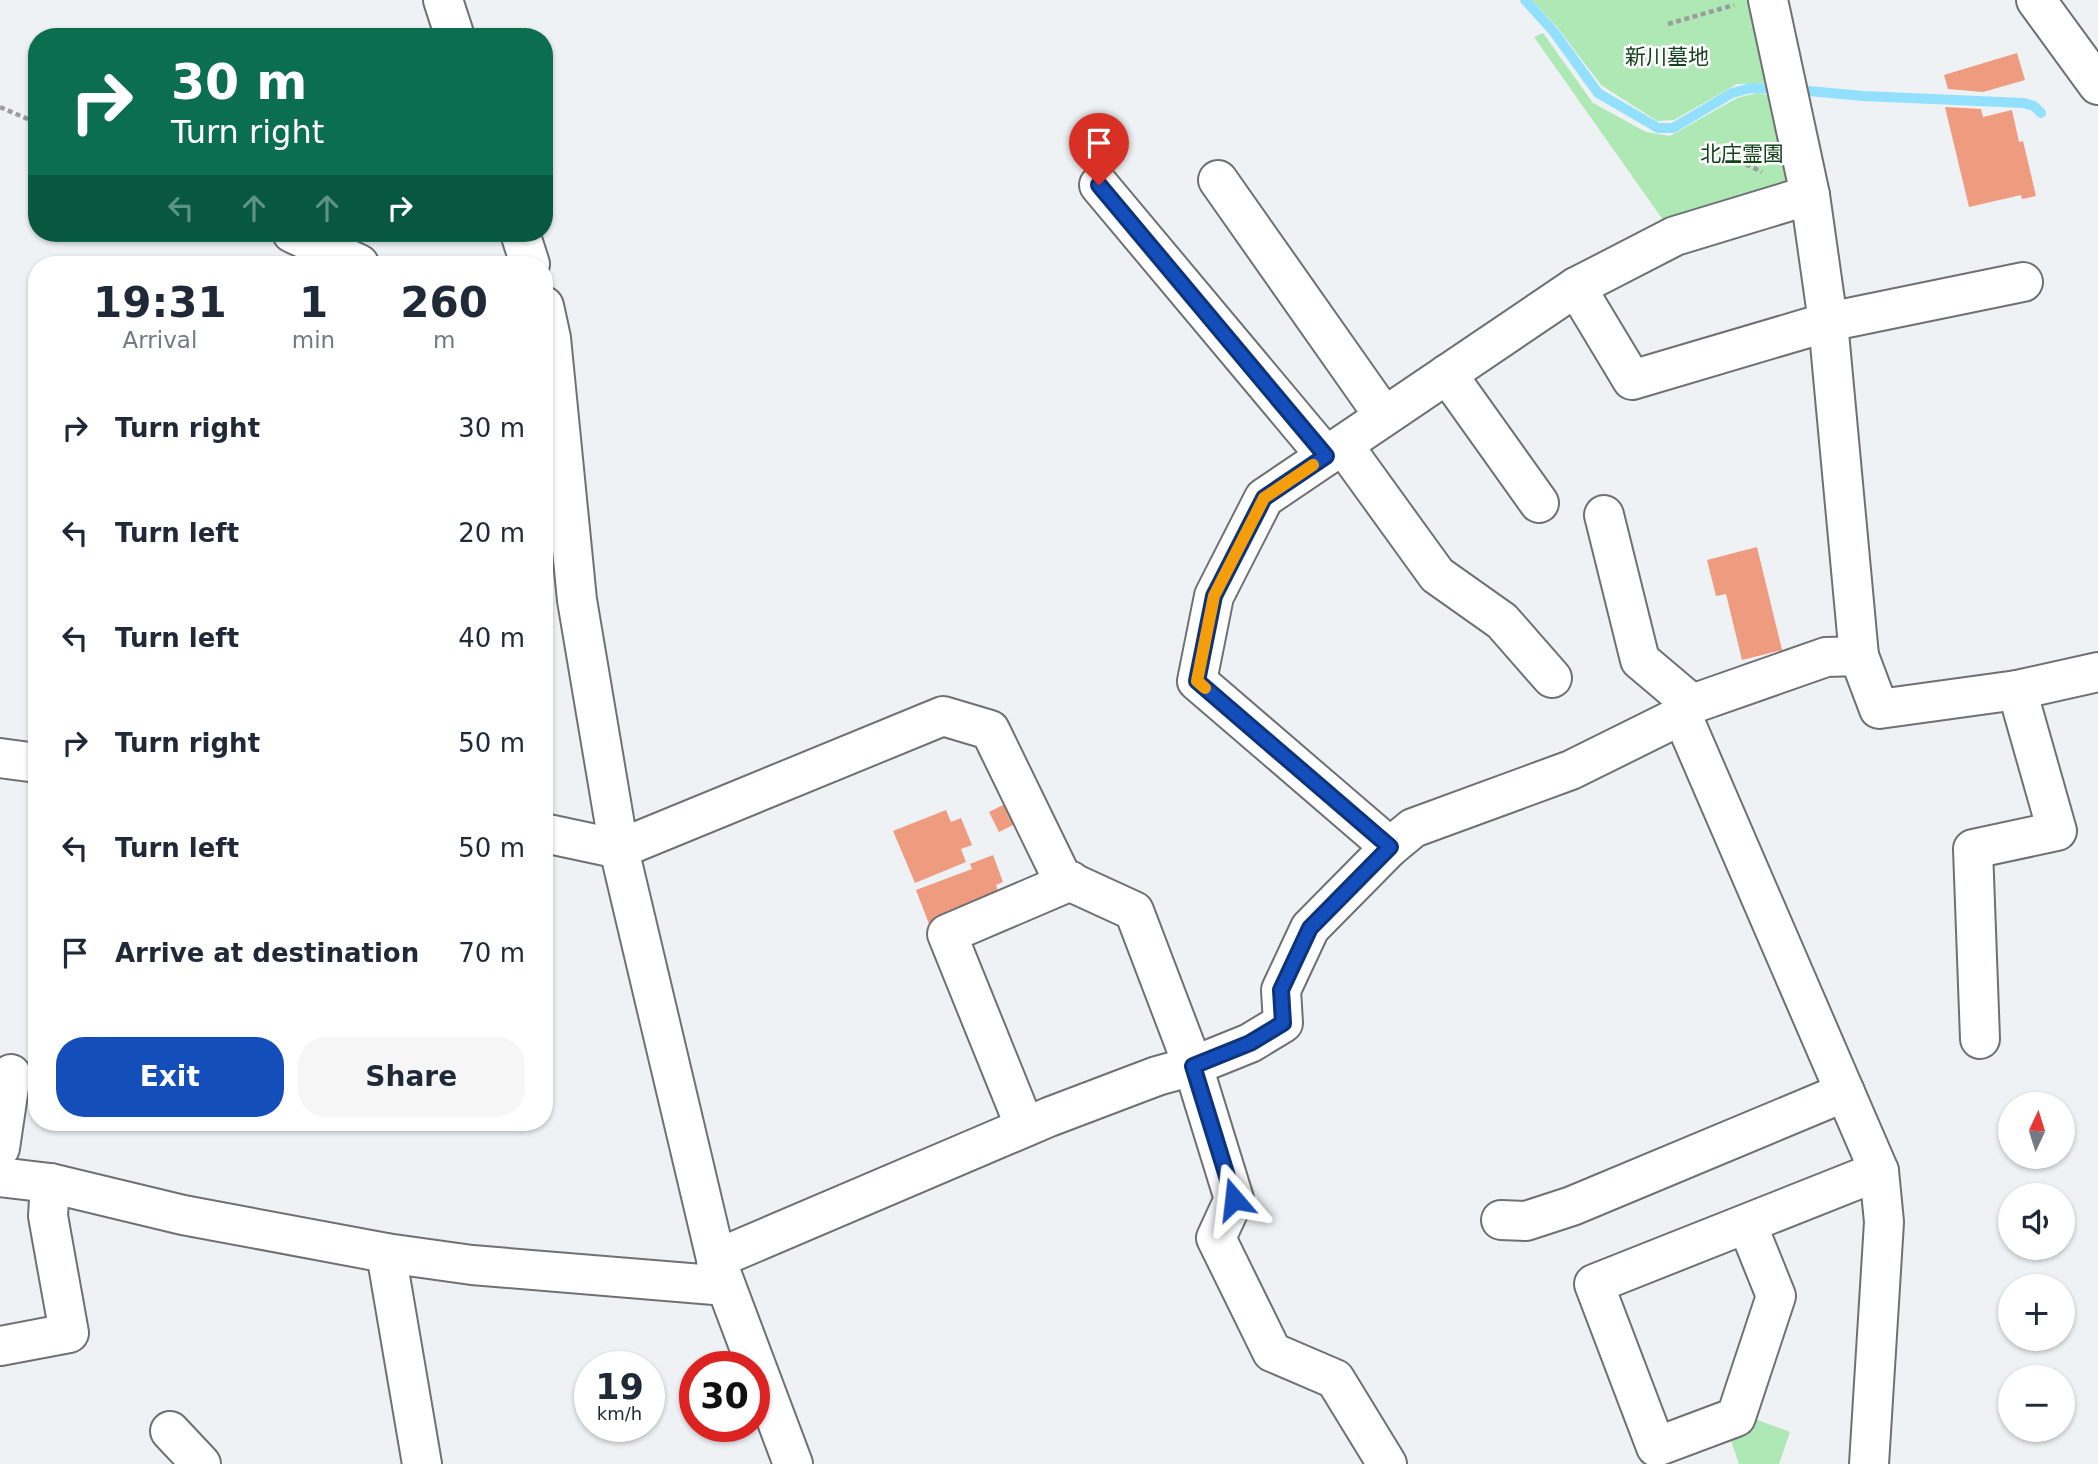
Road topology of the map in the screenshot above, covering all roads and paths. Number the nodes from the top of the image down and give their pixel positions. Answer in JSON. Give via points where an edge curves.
{"nodes":[{"id":1,"x":443,"y":0,"type":"edge"},
{"id":2,"x":2036,"y":0,"type":"edge"},
{"id":3,"x":1754,"y":2,"type":"edge"},
{"id":4,"x":1668,"y":24,"type":"dead end"},
{"id":5,"x":453,"y":28,"type":"edge"},
{"id":6,"x":2098,"y":85,"type":"edge"},
{"id":7,"x":0,"y":107,"type":"edge"},
{"id":8,"x":28,"y":119,"type":"edge"},
{"id":9,"x":1218,"y":180,"type":"dead end"},
{"id":10,"x":1099,"y":185,"type":"dead end"},
{"id":11,"x":1810,"y":195,"type":"junction"},
{"id":12,"x":311,"y":242,"type":"edge"},
{"id":13,"x":342,"y":256,"type":"edge"},
{"id":14,"x":2023,"y":282,"type":"dead end"},
{"id":15,"x":1576,"y":287,"type":"junction"},
{"id":16,"x":1828,"y":322,"type":"junction"},
{"id":17,"x":1447,"y":374,"type":"junction"},
{"id":18,"x":553,"y":382,"type":"edge"},
{"id":19,"x":1384,"y":416,"type":"junction"},
{"id":20,"x":1334,"y":450,"type":"junction"},
{"id":21,"x":1539,"y":503,"type":"dead end"},
{"id":22,"x":1604,"y":515,"type":"dead end"},
{"id":23,"x":1859,"y":656,"type":"junction"},
{"id":24,"x":2098,"y":672,"type":"edge"},
{"id":25,"x":1552,"y":678,"type":"dead end"},
{"id":26,"x":2017,"y":690,"type":"junction"},
{"id":27,"x":1687,"y":709,"type":"junction"},
{"id":28,"x":0,"y":758,"type":"edge"},
{"id":29,"x":28,"y":762,"type":"edge"},
{"id":30,"x":553,"y":835,"type":"edge"},
{"id":31,"x":1390,"y":847,"type":"junction"},
{"id":32,"x":620,"y":849,"type":"junction"},
{"id":33,"x":1071,"y":881,"type":"junction"},
{"id":34,"x":1980,"y":1039,"type":"dead end"},
{"id":35,"x":1193,"y":1066,"type":"junction"},
{"id":36,"x":11,"y":1074,"type":"dead end"},
{"id":37,"x":1845,"y":1092,"type":"junction"},
{"id":38,"x":1025,"y":1127,"type":"junction"},
{"id":39,"x":0,"y":1148,"type":"edge"},
{"id":40,"x":1879,"y":1171,"type":"junction"},
{"id":41,"x":0,"y":1177,"type":"edge"},
{"id":42,"x":50,"y":1183,"type":"junction"},
{"id":43,"x":1501,"y":1220,"type":"dead end"},
{"id":44,"x":1747,"y":1224,"type":"junction"},
{"id":45,"x":386,"y":1253,"type":"junction"},
{"id":46,"x":721,"y":1272,"type":"junction"},
{"id":47,"x":0,"y":1346,"type":"edge"},
{"id":48,"x":170,"y":1431,"type":"dead end"},
{"id":49,"x":201,"y":1464,"type":"edge"},
{"id":50,"x":422,"y":1464,"type":"edge"},
{"id":51,"x":793,"y":1464,"type":"edge"},
{"id":52,"x":1387,"y":1464,"type":"edge"},
{"id":53,"x":1869,"y":1464,"type":"edge"}],
"edges":[{"from":1,"to":5,"type":"main road"},
{"from":2,"to":6,"type":"main road"},
{"from":3,"to":4,"type":"path"},
{"from":3,"to":11,"type":"main road"},
{"from":7,"to":8,"type":"path"},
{"from":9,"to":19,"type":"main road"},
{"from":10,"to":20,"type":"main road"},
{"from":11,"to":15,"type":"main road","via":[[1675,236]]},
{"from":11,"to":16,"type":"main road"},
{"from":12,"to":13,"type":"main road"},
{"from":14,"to":16,"type":"main road"},
{"from":15,"to":16,"type":"main road","via":[[1632,380]]},
{"from":15,"to":17,"type":"main road"},
{"from":16,"to":23,"type":"main road"},
{"from":17,"to":19,"type":"main road"},
{"from":17,"to":21,"type":"main road"},
{"from":18,"to":32,"type":"main road","via":[[577,600]]},
{"from":19,"to":20,"type":"main road"},
{"from":20,"to":25,"type":"main road","via":[[1437,575],[1502,621]]},
{"from":20,"to":31,"type":"main road","via":[[1264,498],[1214,596],[1197,681]]},
{"from":22,"to":27,"type":"main road","via":[[1640,660]]},
{"from":23,"to":26,"type":"main road","via":[[1879,709]]},
{"from":23,"to":27,"type":"main road","via":[[1826,657]]},
{"from":24,"to":26,"type":"main road"},
{"from":26,"to":34,"type":"main road","via":[[2057,831],[1973,849]]},
{"from":27,"to":31,"type":"main road","via":[[1571,769],[1413,828]]},
{"from":27,"to":37,"type":"main road"},
{"from":28,"to":29,"type":"main road"},
{"from":30,"to":32,"type":"main road"},
{"from":31,"to":35,"type":"main road","via":[[1310,928],[1281,990],[1283,1023],[1250,1043]]},
{"from":32,"to":33,"type":"main road","via":[[943,716],[990,730],[1062,878]]},
{"from":32,"to":46,"type":"main road"},
{"from":33,"to":35,"type":"main road","via":[[1134,911]]},
{"from":33,"to":38,"type":"main road","via":[[947,934]]},
{"from":35,"to":38,"type":"main road"},
{"from":35,"to":52,"type":"main road","via":[[1234,1199],[1216,1238],[1272,1352],[1335,1380]]},
{"from":36,"to":39,"type":"main road"},
{"from":37,"to":40,"type":"main road"},
{"from":37,"to":43,"type":"main road","via":[[1572,1206],[1526,1221]]},
{"from":38,"to":46,"type":"main road"},
{"from":40,"to":44,"type":"main road"},
{"from":40,"to":53,"type":"main road","via":[[1885,1222]]},
{"from":41,"to":42,"type":"main road"},
{"from":42,"to":45,"type":"main road","via":[[183,1215]]},
{"from":42,"to":47,"type":"main road","via":[[48,1216],[69,1333]]},
{"from":44,"to":44,"type":"main road","via":[[1594,1284],[1656,1447],[1736,1417],[1776,1296]]},
{"from":45,"to":46,"type":"main road","via":[[472,1265]]},
{"from":45,"to":50,"type":"main road"},
{"from":46,"to":51,"type":"main road"},
{"from":48,"to":49,"type":"main road"}]}
